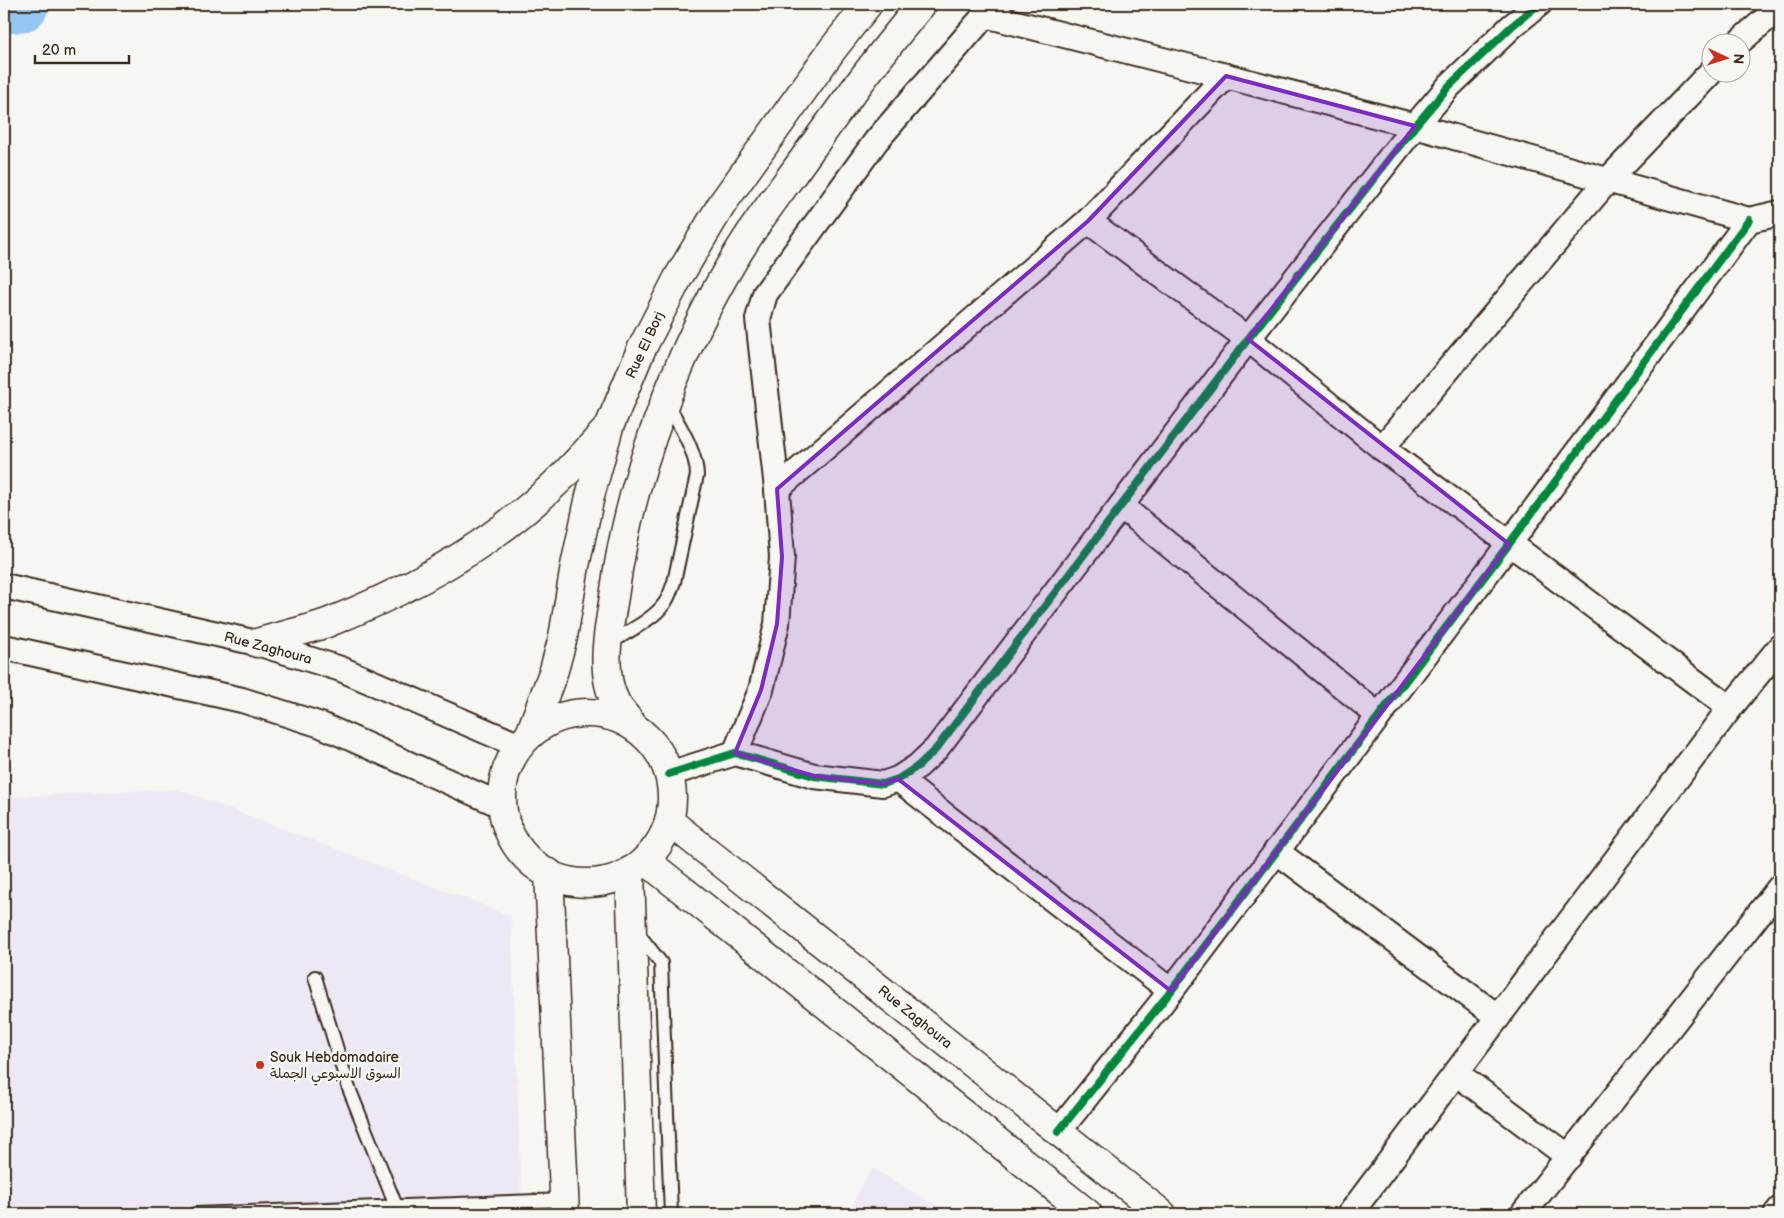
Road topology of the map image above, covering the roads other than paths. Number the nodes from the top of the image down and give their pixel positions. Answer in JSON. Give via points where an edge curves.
{"nodes":[{"id":1,"x":868,"y":4,"type":"edge"},
{"id":2,"x":922,"y":4,"type":"edge"},
{"id":3,"x":1539,"y":4,"type":"edge"},
{"id":4,"x":1780,"y":6,"type":"edge"},
{"id":5,"x":992,"y":9,"type":"edge"},
{"id":6,"x":1751,"y":32,"type":"edge"},
{"id":7,"x":1226,"y":76,"type":"junction"},
{"id":8,"x":1702,"y":82,"type":"edge"},
{"id":9,"x":1416,"y":126,"type":"junction"},
{"id":10,"x":1607,"y":181,"type":"junction"},
{"id":11,"x":1780,"y":213,"type":"edge"},
{"id":12,"x":1749,"y":220,"type":"junction"},
{"id":13,"x":1088,"y":221,"type":"junction"},
{"id":14,"x":1248,"y":338,"type":"junction"},
{"id":15,"x":666,"y":401,"type":"junction"},
{"id":16,"x":608,"y":427,"type":"junction"},
{"id":17,"x":1382,"y":448,"type":"junction"},
{"id":18,"x":777,"y":489,"type":"junction"},
{"id":19,"x":1121,"y":506,"type":"junction"},
{"id":20,"x":1510,"y":544,"type":"junction"},
{"id":21,"x":4,"y":586,"type":"edge"},
{"id":22,"x":257,"y":643,"type":"junction"},
{"id":23,"x":608,"y":644,"type":"junction"},
{"id":24,"x":4,"y":647,"type":"edge"},
{"id":25,"x":1778,"y":654,"type":"edge"},
{"id":26,"x":1730,"y":708,"type":"junction"},
{"id":27,"x":1379,"y":716,"type":"junction"},
{"id":28,"x":633,"y":726,"type":"junction"},
{"id":29,"x":525,"y":740,"type":"junction"},
{"id":30,"x":735,"y":752,"type":"junction"},
{"id":31,"x":669,"y":774,"type":"junction"},
{"id":32,"x":898,"y":779,"type":"junction"},
{"id":33,"x":503,"y":806,"type":"junction"},
{"id":34,"x":669,"y":820,"type":"junction"},
{"id":35,"x":1276,"y":851,"type":"junction"},
{"id":36,"x":638,"y":866,"type":"junction"},
{"id":37,"x":549,"y":874,"type":"junction"},
{"id":38,"x":1780,"y":887,"type":"edge"},
{"id":39,"x":632,"y":926,"type":"junction"},
{"id":40,"x":315,"y":977,"type":"dead end"},
{"id":41,"x":1171,"y":991,"type":"junction"},
{"id":42,"x":1498,"y":1017,"type":"junction"},
{"id":43,"x":1456,"y":1073,"type":"junction"},
{"id":44,"x":1058,"y":1132,"type":"junction"},
{"id":45,"x":1569,"y":1157,"type":"junction"},
{"id":46,"x":396,"y":1206,"type":"junction"},
{"id":47,"x":565,"y":1207,"type":"edge"},
{"id":48,"x":450,"y":1209,"type":"edge"},
{"id":49,"x":1780,"y":1209,"type":"edge"},
{"id":50,"x":319,"y":1212,"type":"edge"},
{"id":51,"x":195,"y":1214,"type":"edge"},
{"id":52,"x":641,"y":1214,"type":"edge"},
{"id":53,"x":672,"y":1214,"type":"edge"},
{"id":54,"x":1088,"y":1214,"type":"edge"},
{"id":55,"x":1162,"y":1214,"type":"edge"},
{"id":56,"x":1350,"y":1214,"type":"edge"},
{"id":57,"x":1523,"y":1214,"type":"edge"},
{"id":58,"x":1776,"y":1214,"type":"edge"}],
"edges":[{"from":1,"to":16,"type":"main road","name":"Rue El Borj","via":[[722,204],[666,301]]},
{"from":2,"to":15,"type":"main road","via":[[865,73],[746,240],[689,345]]},
{"from":3,"to":9,"type":"street","via":[[1449,86]]},
{"from":4,"to":6,"type":"street"},
{"from":5,"to":7,"type":"street"},
{"from":5,"to":18,"type":"street","via":[[876,141],[765,294],[758,319]]},
{"from":7,"to":9,"type":"street"},
{"from":7,"to":13,"type":"street"},
{"from":8,"to":10,"type":"street"},
{"from":9,"to":10,"type":"street"},
{"from":9,"to":14,"type":"street"},
{"from":10,"to":12,"type":"street"},
{"from":10,"to":17,"type":"street"},
{"from":11,"to":12,"type":"street"},
{"from":12,"to":20,"type":"street"},
{"from":13,"to":14,"type":"street"},
{"from":13,"to":18,"type":"street"},
{"from":14,"to":17,"type":"street"},
{"from":14,"to":19,"type":"street"},
{"from":15,"to":23,"type":"main road","via":[[638,480],[618,561]]},
{"from":15,"to":23,"type":"lane","via":[[693,453],[698,476],[674,582],[656,614]]},
{"from":16,"to":22,"type":"main road","via":[[561,478],[508,524],[450,563],[389,597],[325,624]]},
{"from":16,"to":29,"type":"main road","name":"Rue El Borj","via":[[576,558],[563,637],[554,670]]},
{"from":17,"to":20,"type":"street"},
{"from":18,"to":30,"type":"street","via":[[782,557],[777,624],[761,690]]},
{"from":19,"to":27,"type":"street"},
{"from":19,"to":32,"type":"street","via":[[936,749]]},
{"from":20,"to":26,"type":"street"},
{"from":20,"to":27,"type":"street"},
{"from":21,"to":22,"type":"street","name":"Rue Zaghoura"},
{"from":22,"to":29,"type":"street","name":"Rue Zaghoura","via":[[341,669]]},
{"from":23,"to":28,"type":"main road","via":[[606,674],[616,702]]},
{"from":24,"to":33,"type":"street","via":[[242,700],[321,725]]},
{"from":25,"to":26,"type":"street"},
{"from":26,"to":42,"type":"street"},
{"from":27,"to":35,"type":"street"},
{"from":28,"to":29,"type":"main road","via":[[608,714],[580,712],[554,719]]},
{"from":28,"to":31,"type":"main road","via":[[656,746]]},
{"from":29,"to":33,"type":"main road","via":[[509,764],[503,785]]},
{"from":30,"to":31,"type":"street"},
{"from":30,"to":32,"type":"street","via":[[814,776],[883,784]]},
{"from":31,"to":34,"type":"main road","via":[[672,797]]},
{"from":32,"to":41,"type":"street"},
{"from":33,"to":37,"type":"main road","via":[[517,846],[531,862]]},
{"from":34,"to":36,"type":"main road","via":[[660,842]]},
{"from":34,"to":44,"type":"main road","name":"Rue Zaghoura"},
{"from":35,"to":41,"type":"street"},
{"from":35,"to":42,"type":"street"},
{"from":36,"to":37,"type":"main road","via":[[611,880],[590,883],[569,881]]},
{"from":36,"to":39,"type":"main road"},
{"from":36,"to":54,"type":"main road"},
{"from":37,"to":47,"type":"main road"},
{"from":38,"to":45,"type":"street"},
{"from":39,"to":52,"type":"main road"},
{"from":39,"to":53,"type":"lane","via":[[661,963]]},
{"from":40,"to":46,"type":"lane","via":[[348,1086]]},
{"from":41,"to":44,"type":"street"},
{"from":42,"to":43,"type":"street"},
{"from":43,"to":45,"type":"street"},
{"from":43,"to":56,"type":"street"},
{"from":44,"to":55,"type":"main road","name":"Rue Zaghoura"},
{"from":45,"to":57,"type":"street"},
{"from":46,"to":48,"type":"lane"},
{"from":46,"to":50,"type":"lane"},
{"from":47,"to":48,"type":"lane"},
{"from":49,"to":58,"type":"street"},
{"from":50,"to":51,"type":"lane"}]}
